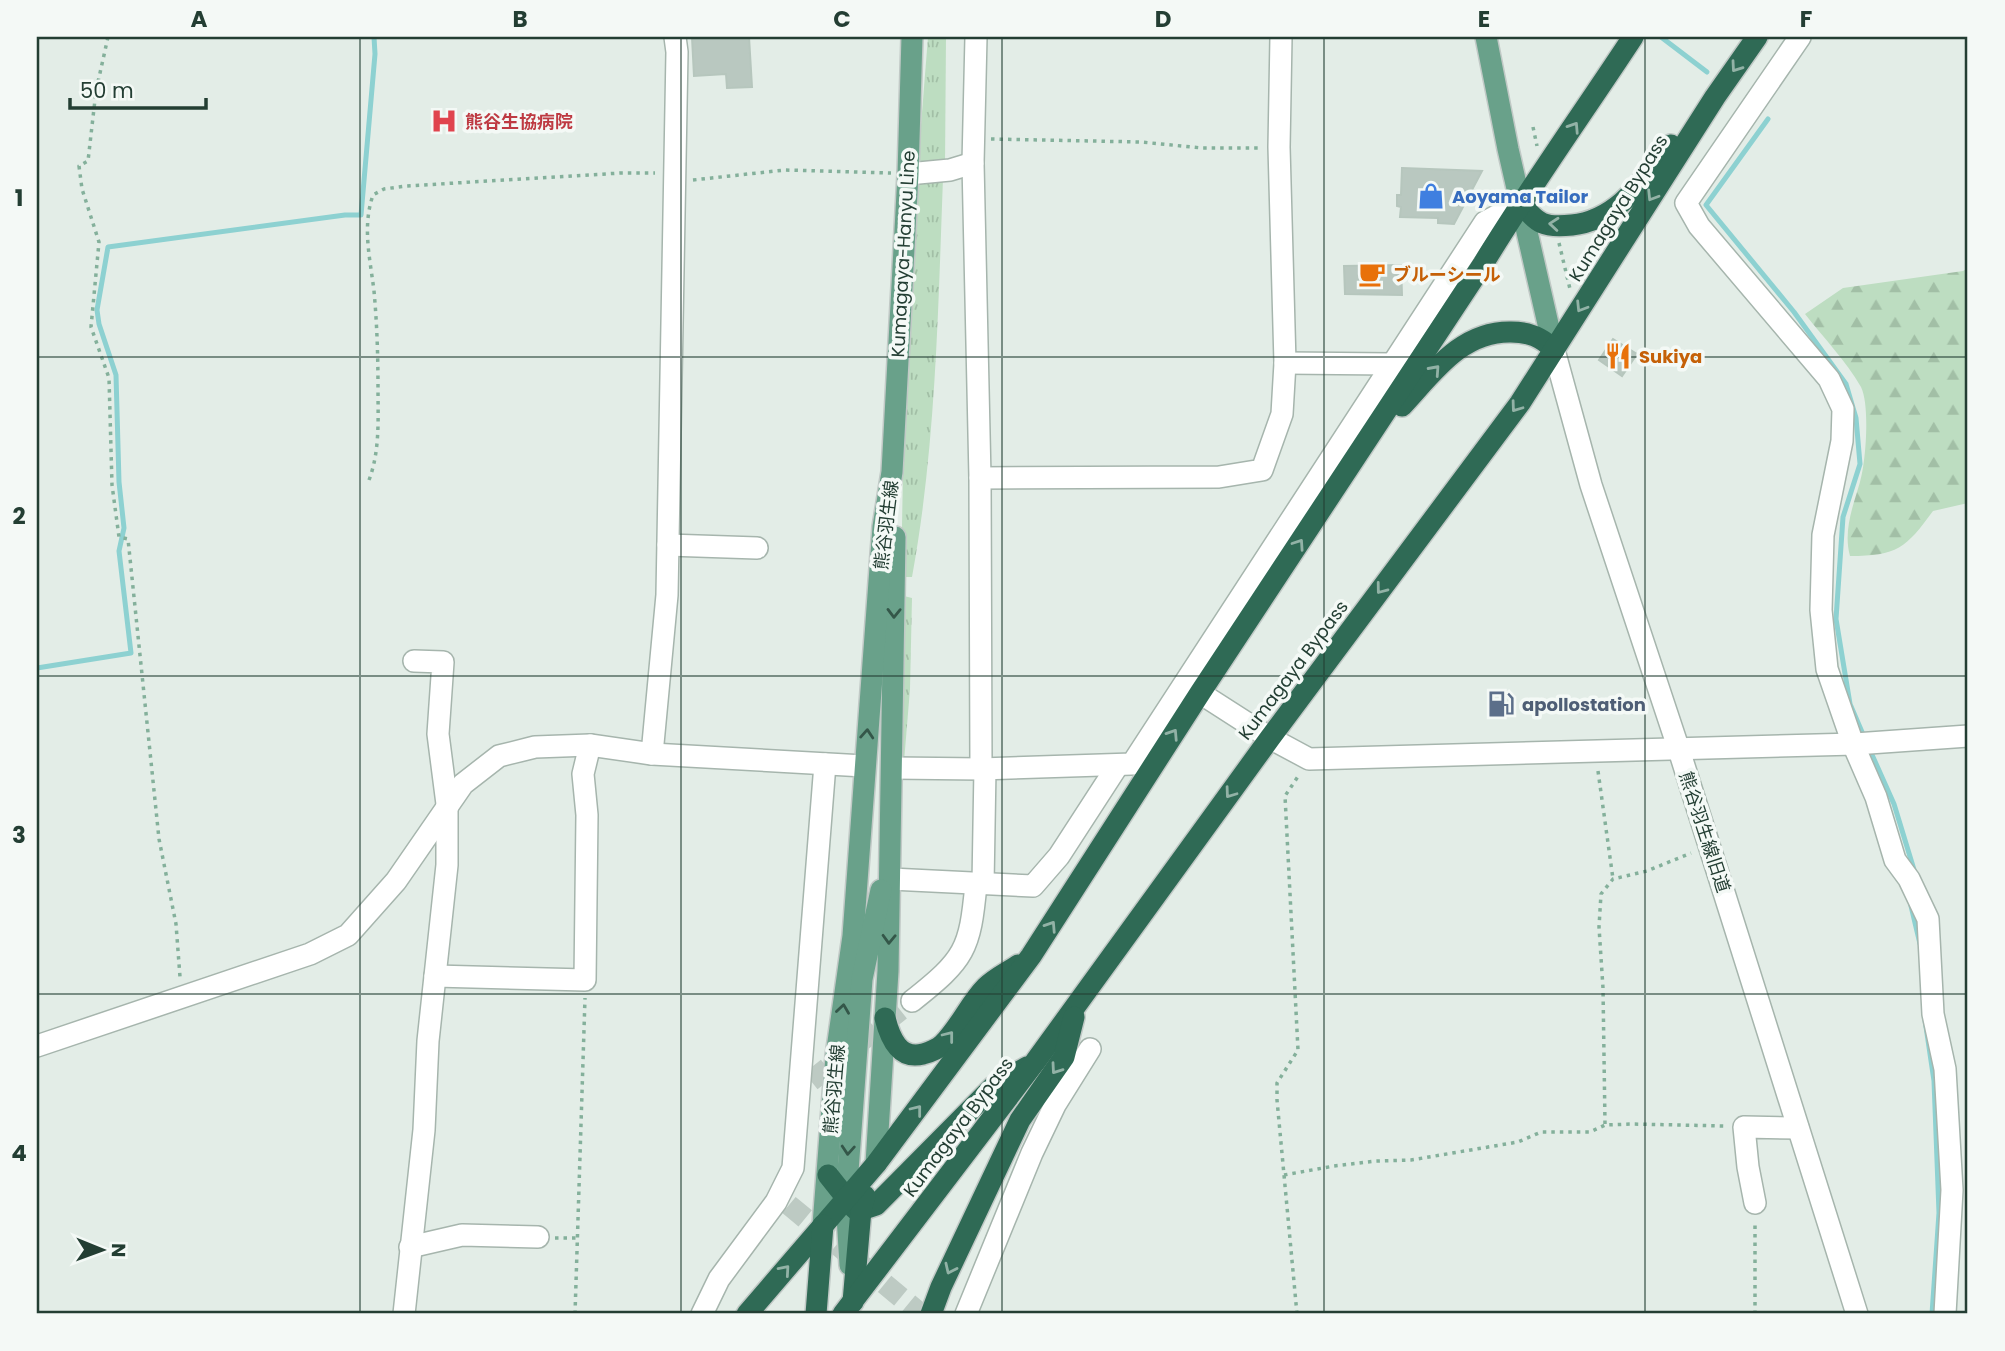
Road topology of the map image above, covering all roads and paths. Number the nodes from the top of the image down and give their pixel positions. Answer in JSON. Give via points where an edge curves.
{"nodes":[{"id":1,"x":108,"y":37,"type":"edge"},
{"id":2,"x":675,"y":37,"type":"edge"},
{"id":3,"x":912,"y":37,"type":"edge"},
{"id":4,"x":975,"y":37,"type":"edge"},
{"id":5,"x":1281,"y":37,"type":"edge"},
{"id":6,"x":1486,"y":37,"type":"edge"},
{"id":7,"x":1633,"y":37,"type":"edge"},
{"id":8,"x":1756,"y":37,"type":"edge"},
{"id":9,"x":1800,"y":37,"type":"edge"},
{"id":10,"x":1715,"y":97,"type":"junction"},
{"id":11,"x":1533,"y":127,"type":"dead end"},
{"id":12,"x":973,"y":139,"type":"junction"},
{"id":13,"x":1537,"y":146,"type":"dead end"},
{"id":14,"x":1279,"y":147,"type":"junction"},
{"id":15,"x":973,"y":163,"type":"junction"},
{"id":16,"x":908,"y":174,"type":"junction"},
{"id":17,"x":674,"y":178,"type":"junction"},
{"id":18,"x":1521,"y":203,"type":"junction"},
{"id":19,"x":1558,"y":237,"type":"dead end"},
{"id":20,"x":1572,"y":292,"type":"dead end"},
{"id":21,"x":1555,"y":350,"type":"junction"},
{"id":22,"x":1285,"y":363,"type":"junction"},
{"id":23,"x":1392,"y":364,"type":"junction"},
{"id":24,"x":1356,"y":457,"type":"junction"},
{"id":25,"x":892,"y":472,"type":"junction"},
{"id":26,"x":980,"y":478,"type":"junction"},
{"id":27,"x":369,"y":480,"type":"dead end"},
{"id":28,"x":668,"y":545,"type":"junction"},
{"id":29,"x":757,"y":548,"type":"dead end"},
{"id":30,"x":414,"y":661,"type":"dead end"},
{"id":31,"x":1200,"y":693,"type":"junction"},
{"id":32,"x":1968,"y":736,"type":"edge"},
{"id":33,"x":1270,"y":738,"type":"junction"},
{"id":34,"x":1854,"y":744,"type":"junction"},
{"id":35,"x":590,"y":745,"type":"junction"},
{"id":36,"x":1678,"y":750,"type":"junction"},
{"id":37,"x":1595,"y":751,"type":"junction"},
{"id":38,"x":652,"y":754,"type":"junction"},
{"id":39,"x":1309,"y":759,"type":"junction"},
{"id":40,"x":825,"y":764,"type":"junction"},
{"id":41,"x":1118,"y":765,"type":"junction"},
{"id":42,"x":864,"y":766,"type":"junction"},
{"id":43,"x":892,"y":768,"type":"junction"},
{"id":44,"x":983,"y":769,"type":"junction"},
{"id":45,"x":447,"y":804,"type":"junction"},
{"id":46,"x":892,"y":840,"type":"junction"},
{"id":47,"x":1708,"y":844,"type":"junction"},
{"id":48,"x":891,"y":879,"type":"junction"},
{"id":49,"x":1614,"y":879,"type":"junction"},
{"id":50,"x":979,"y":884,"type":"junction"},
{"id":51,"x":1031,"y":957,"type":"junction"},
{"id":52,"x":435,"y":976,"type":"junction"},
{"id":53,"x":585,"y":980,"type":"junction"},
{"id":54,"x":181,"y":996,"type":"junction"},
{"id":55,"x":912,"y":1001,"type":"tunnel mouth"},
{"id":56,"x":1077,"y":1004,"type":"junction"},
{"id":57,"x":885,"y":1018,"type":"junction"},
{"id":58,"x":37,"y":1046,"type":"edge"},
{"id":59,"x":1090,"y":1049,"type":"dead end"},
{"id":60,"x":1035,"y":1062,"type":"junction"},
{"id":61,"x":1605,"y":1125,"type":"junction"},
{"id":62,"x":1744,"y":1126,"type":"junction"},
{"id":63,"x":1798,"y":1128,"type":"junction"},
{"id":64,"x":876,"y":1164,"type":"junction"},
{"id":65,"x":828,"y":1175,"type":"junction"},
{"id":66,"x":1284,"y":1175,"type":"junction"},
{"id":67,"x":1755,"y":1203,"type":"joint"},
{"id":68,"x":853,"y":1204,"type":"junction"},
{"id":69,"x":1005,"y":1215,"type":"junction"},
{"id":70,"x":823,"y":1225,"type":"junction"},
{"id":71,"x":538,"y":1237,"type":"dead end"},
{"id":72,"x":410,"y":1247,"type":"junction"},
{"id":73,"x":849,"y":1311,"type":"edge"},
{"id":74,"x":813,"y":1312,"type":"edge"},
{"id":75,"x":404,"y":1314,"type":"edge"},
{"id":76,"x":575,"y":1314,"type":"edge"},
{"id":77,"x":703,"y":1314,"type":"edge"},
{"id":78,"x":747,"y":1314,"type":"edge"},
{"id":79,"x":931,"y":1314,"type":"edge"},
{"id":80,"x":956,"y":1314,"type":"edge"},
{"id":81,"x":965,"y":1314,"type":"edge"},
{"id":82,"x":1297,"y":1314,"type":"edge"},
{"id":83,"x":1755,"y":1314,"type":"edge"},
{"id":84,"x":1857,"y":1314,"type":"edge"},
{"id":85,"x":1945,"y":1314,"type":"edge"}],
"edges":[{"from":1,"to":54,"type":"path","via":[[88,160],[79,166],[99,242],[92,327],[108,378],[112,485],[119,537],[128,539],[159,839],[176,924]]},
{"from":2,"to":17,"type":"street"},
{"from":3,"to":16,"type":"main road","name":"Kumagaya-Hanyu Line"},
{"from":4,"to":12,"type":"street"},
{"from":5,"to":14,"type":"street"},
{"from":6,"to":18,"type":"main road"},
{"from":18,"to":7,"type":"highway","one_way":true},
{"from":8,"to":10,"type":"highway","name":"Kumagaya Bypass","one_way":true},
{"from":9,"to":34,"type":"street","via":[[1686,202],[1699,226],[1829,379],[1843,409],[1842,441],[1823,535],[1821,610],[1827,669]]},
{"from":10,"to":18,"type":"highway","one_way":true,"via":[[1629,198],[1604,216],[1588,223],[1547,226],[1534,220]]},
{"from":10,"to":21,"type":"highway","name":"Kumagaya Bypass","one_way":true},
{"from":11,"to":13,"type":"path"},
{"from":12,"to":14,"type":"path"},
{"from":12,"to":15,"type":"street"},
{"from":14,"to":22,"type":"street"},
{"from":15,"to":16,"type":"street"},
{"from":15,"to":26,"type":"street"},
{"from":16,"to":17,"type":"path","via":[[785,170]]},
{"from":16,"to":25,"type":"main road","name":"Kumagaya-Hanyu Line"},
{"from":17,"to":27,"type":"path","via":[[621,173],[406,186],[373,195],[367,213],[367,246],[377,324],[378,424]]},
{"from":17,"to":28,"type":"street"},
{"from":18,"to":21,"type":"main road"},
{"from":18,"to":23,"type":"street","via":[[1485,222]]},
{"from":18,"to":24,"type":"highway"},
{"from":19,"to":20,"type":"path"},
{"from":24,"to":21,"type":"highway","one_way":true,"via":[[1441,362],[1473,340],[1518,332],[1538,336]]},
{"from":21,"to":33,"type":"highway","name":"Kumagaya Bypass","one_way":true},
{"from":21,"to":36,"type":"street","name":"熊谷羽生線旧道","via":[[1591,485]]},
{"from":22,"to":23,"type":"street"},
{"from":22,"to":26,"type":"street","via":[[1282,414],[1262,470],[1219,478]]},
{"from":23,"to":41,"type":"street","via":[[1132,764]]},
{"from":31,"to":24,"type":"highway","one_way":true},
{"from":42,"to":25,"type":"main road","name":"熊谷羽生線","one_way":true,"via":[[883,527]]},
{"from":25,"to":43,"type":"main road","name":"熊谷羽生線","one_way":true},
{"from":26,"to":44,"type":"street"},
{"from":28,"to":29,"type":"street"},
{"from":28,"to":38,"type":"street"},
{"from":30,"to":45,"type":"street","via":[[443,662],[438,734]]},
{"from":31,"to":33,"type":"street"},
{"from":51,"to":31,"type":"highway","one_way":true},
{"from":32,"to":34,"type":"street"},
{"from":33,"to":39,"type":"street"},
{"from":33,"to":56,"type":"highway","name":"Kumagaya Bypass","one_way":true},
{"from":34,"to":36,"type":"street"},
{"from":34,"to":85,"type":"street","via":[[1895,860],[1928,919],[1933,1014],[1945,1069],[1952,1191]]},
{"from":35,"to":38,"type":"street"},
{"from":35,"to":45,"type":"street","via":[[535,747],[499,757],[463,783]]},
{"from":35,"to":53,"type":"street","via":[[583,774],[587,815]]},
{"from":36,"to":37,"type":"street"},
{"from":36,"to":47,"type":"street","name":"熊谷羽生線旧道"},
{"from":37,"to":39,"type":"street"},
{"from":37,"to":49,"type":"path"},
{"from":38,"to":40,"type":"street"},
{"from":39,"to":66,"type":"path","via":[[1285,796],[1298,1050],[1277,1083]]},
{"from":40,"to":42,"type":"street"},
{"from":40,"to":77,"type":"street","via":[[815,877],[822,929],[804,1170],[789,1205]]},
{"from":41,"to":44,"type":"street"},
{"from":41,"to":50,"type":"street","via":[[1059,856],[1033,886]]},
{"from":65,"to":42,"type":"main road","name":"熊谷羽生線","one_way":true,"via":[[836,1056],[853,936]]},
{"from":43,"to":44,"type":"street"},
{"from":43,"to":46,"type":"main road","name":"熊谷羽生線"},
{"from":44,"to":50,"type":"street"},
{"from":45,"to":52,"type":"street","via":[[447,866]]},
{"from":45,"to":54,"type":"street","via":[[396,881],[348,935],[310,954]]},
{"from":46,"to":48,"type":"main road","name":"熊谷羽生線"},
{"from":46,"to":68,"type":"main road","one_way":true,"via":[[862,979]]},
{"from":47,"to":49,"type":"path","via":[[1647,871]]},
{"from":47,"to":63,"type":"street","name":"熊谷羽生線旧道"},
{"from":48,"to":50,"type":"street"},
{"from":48,"to":57,"type":"main road","name":"熊谷羽生線","one_way":true},
{"from":49,"to":61,"type":"path","via":[[1601,894],[1599,927]]},
{"from":50,"to":55,"type":"street","via":[[963,952],[944,976]]},
{"from":57,"to":51,"type":"highway","one_way":true,"via":[[889,1036],[905,1054],[928,1053],[942,1046],[987,986]]},
{"from":64,"to":51,"type":"highway","one_way":true},
{"from":52,"to":53,"type":"street"},
{"from":52,"to":72,"type":"street"},
{"from":53,"to":76,"type":"path"},
{"from":54,"to":58,"type":"street"},
{"from":56,"to":60,"type":"highway","name":"Kumagaya Bypass"},
{"from":56,"to":79,"type":"highway","one_way":true,"via":[[1064,1057],[1020,1120]]},
{"from":57,"to":64,"type":"main road","name":"熊谷羽生線"},
{"from":59,"to":69,"type":"street","via":[[1055,1105]]},
{"from":60,"to":68,"type":"highway","via":[[993,1087],[876,1205]]},
{"from":60,"to":73,"type":"highway","name":"Kumagaya Bypass"},
{"from":61,"to":62,"type":"path"},
{"from":61,"to":66,"type":"path","via":[[1590,1132],[1541,1132],[1518,1142],[1411,1160],[1345,1164]]},
{"from":62,"to":63,"type":"street"},
{"from":62,"to":67,"type":"street"},
{"from":63,"to":84,"type":"street","name":"熊谷羽生線旧道"},
{"from":64,"to":68,"type":"highway"},
{"from":65,"to":68,"type":"highway"},
{"from":65,"to":70,"type":"main road","name":"熊谷羽生線"},
{"from":66,"to":82,"type":"path"},
{"from":67,"to":83,"type":"path"},
{"from":68,"to":70,"type":"highway"},
{"from":68,"to":73,"type":"highway"},
{"from":69,"to":80,"type":"street","via":[[991,1223]]},
{"from":69,"to":81,"type":"street"},
{"from":70,"to":74,"type":"highway"},
{"from":78,"to":70,"type":"highway","one_way":true},
{"from":71,"to":72,"type":"street","via":[[462,1235]]},
{"from":72,"to":75,"type":"street"},
{"from":73,"to":74,"type":"highway","via":[[829,1302]]}]}
